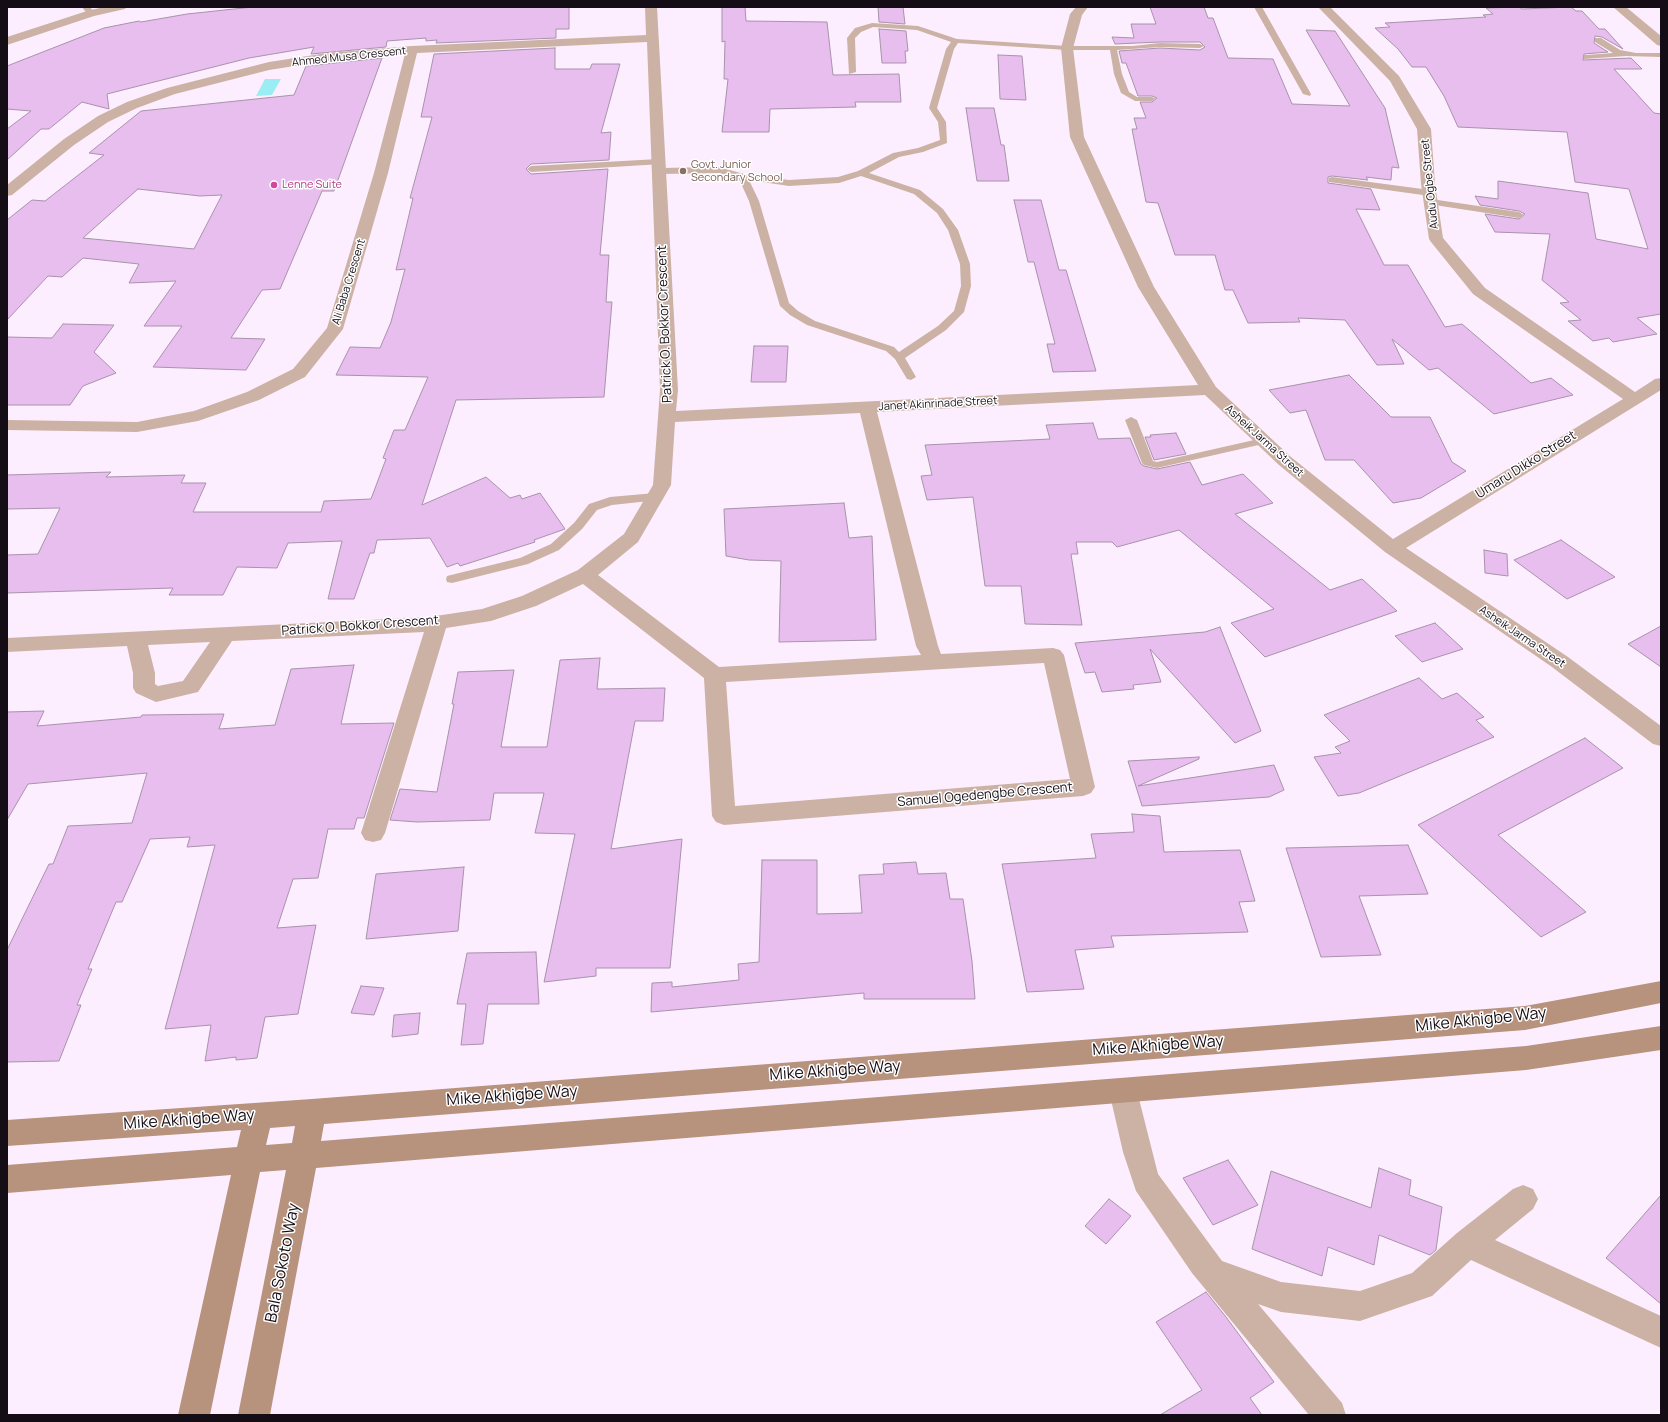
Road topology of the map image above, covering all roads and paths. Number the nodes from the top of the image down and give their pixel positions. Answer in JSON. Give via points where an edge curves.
{"nodes":[{"id":1,"x":121,"y":7,"type":"edge"},
{"id":2,"x":651,"y":7,"type":"edge"},
{"id":3,"x":1082,"y":7,"type":"edge"},
{"id":4,"x":1258,"y":7,"type":"edge"},
{"id":5,"x":1324,"y":7,"type":"edge"},
{"id":6,"x":1619,"y":7,"type":"edge"},
{"id":7,"x":89,"y":10,"type":"edge"},
{"id":8,"x":653,"y":38,"type":"junction"},
{"id":9,"x":1598,"y":40,"type":"dead end"},
{"id":10,"x":7,"y":41,"type":"edge"},
{"id":11,"x":956,"y":41,"type":"junction"},
{"id":12,"x":1661,"y":42,"type":"edge"},
{"id":13,"x":1200,"y":46,"type":"dead end"},
{"id":14,"x":1066,"y":48,"type":"junction"},
{"id":15,"x":1113,"y":48,"type":"junction"},
{"id":16,"x":412,"y":50,"type":"junction"},
{"id":17,"x":1626,"y":54,"type":"junction"},
{"id":18,"x":1661,"y":55,"type":"edge"},
{"id":19,"x":1587,"y":57,"type":"dead end"},
{"id":20,"x":852,"y":72,"type":"dead end"},
{"id":21,"x":1307,"y":94,"type":"dead end"},
{"id":22,"x":1152,"y":99,"type":"dead end"},
{"id":23,"x":659,"y":166,"type":"junction"},
{"id":24,"x":532,"y":169,"type":"dead end"},
{"id":25,"x":861,"y":173,"type":"junction"},
{"id":26,"x":743,"y":177,"type":"junction"},
{"id":27,"x":1332,"y":180,"type":"dead end"},
{"id":28,"x":7,"y":192,"type":"edge"},
{"id":29,"x":1430,"y":197,"type":"junction"},
{"id":30,"x":1519,"y":215,"type":"dead end"},
{"id":31,"x":900,"y":357,"type":"junction"},
{"id":32,"x":911,"y":377,"type":"dead end"},
{"id":33,"x":1661,"y":384,"type":"edge"},
{"id":34,"x":1209,"y":390,"type":"junction"},
{"id":35,"x":1634,"y":398,"type":"junction"},
{"id":36,"x":867,"y":407,"type":"junction"},
{"id":37,"x":667,"y":417,"type":"junction"},
{"id":38,"x":1131,"y":420,"type":"dead end"},
{"id":39,"x":7,"y":426,"type":"edge"},
{"id":40,"x":1263,"y":441,"type":"junction"},
{"id":41,"x":654,"y":497,"type":"junction"},
{"id":42,"x":1392,"y":548,"type":"junction"},
{"id":43,"x":585,"y":575,"type":"junction"},
{"id":44,"x":452,"y":579,"type":"dead end"},
{"id":45,"x":437,"y":622,"type":"junction"},
{"id":46,"x":226,"y":634,"type":"junction"},
{"id":47,"x":136,"y":638,"type":"junction"},
{"id":48,"x":7,"y":645,"type":"edge"},
{"id":49,"x":934,"y":662,"type":"junction"},
{"id":50,"x":714,"y":675,"type":"junction"},
{"id":51,"x":1661,"y":738,"type":"edge"},
{"id":52,"x":373,"y":833,"type":"dead end"},
{"id":53,"x":1661,"y":992,"type":"edge"},
{"id":54,"x":1661,"y":1038,"type":"edge"},
{"id":55,"x":1122,"y":1091,"type":"junction"},
{"id":56,"x":312,"y":1112,"type":"junction"},
{"id":57,"x":258,"y":1116,"type":"junction"},
{"id":58,"x":7,"y":1133,"type":"edge"},
{"id":59,"x":304,"y":1154,"type":"junction"},
{"id":60,"x":250,"y":1159,"type":"junction"},
{"id":61,"x":7,"y":1179,"type":"edge"},
{"id":62,"x":1523,"y":1199,"type":"dead end"},
{"id":63,"x":1468,"y":1243,"type":"junction"},
{"id":64,"x":1213,"y":1273,"type":"junction"},
{"id":65,"x":1661,"y":1332,"type":"edge"},
{"id":66,"x":194,"y":1415,"type":"edge"},
{"id":67,"x":254,"y":1415,"type":"edge"},
{"id":68,"x":1330,"y":1415,"type":"edge"}],
"edges":[{"from":1,"to":7,"type":"street"},
{"from":2,"to":8,"type":"street","name":"Patrick O. Bokkor Crescent"},
{"from":3,"to":14,"type":"street","name":"Asheik Jarma Street","via":[[1076,14]]},
{"from":4,"to":21,"type":"lane"},
{"from":5,"to":29,"type":"street","name":"Audu Ogbe Street","via":[[1395,79],[1421,123],[1424,129]]},
{"from":6,"to":12,"type":"street"},
{"from":7,"to":10,"type":"street"},
{"from":8,"to":16,"type":"street","name":"Ahmed Musa Crescent"},
{"from":8,"to":23,"type":"street","name":"Patrick O. Bokkor Crescent"},
{"from":9,"to":17,"type":"lane"},
{"from":11,"to":14,"type":"lane"},
{"from":11,"to":20,"type":"lane","via":[[918,28],[872,25],[858,30],[851,38]]},
{"from":11,"to":25,"type":"lane","via":[[950,49],[933,108],[942,122],[944,141],[896,155]]},
{"from":13,"to":15,"type":"lane"},
{"from":14,"to":15,"type":"lane"},
{"from":14,"to":34,"type":"street","name":"Asheik Jarma Street","via":[[1077,137],[1146,287]]},
{"from":15,"to":22,"type":"lane","via":[[1125,93],[1135,99]]},
{"from":16,"to":28,"type":"street","name":"Ahmed Musa Crescent","via":[[327,56],[269,66],[171,91],[103,119],[69,142]]},
{"from":16,"to":39,"type":"street","name":"Ali Baba Crescent","via":[[381,173],[335,329],[300,373],[253,396],[198,416],[137,427]]},
{"from":17,"to":18,"type":"lane"},
{"from":17,"to":19,"type":"lane"},
{"from":23,"to":24,"type":"lane"},
{"from":23,"to":26,"type":"lane","via":[[719,170]]},
{"from":23,"to":37,"type":"street","name":"Patrick O. Bokkor Crescent","via":[[669,390]]},
{"from":25,"to":26,"type":"lane","via":[[839,180],[789,183]]},
{"from":25,"to":31,"type":"lane","via":[[917,192],[940,211],[953,230],[965,264],[966,286],[959,312],[942,328]]},
{"from":26,"to":31,"type":"lane","via":[[754,201],[784,304],[811,323],[890,349]]},
{"from":27,"to":29,"type":"lane"},
{"from":29,"to":30,"type":"lane"},
{"from":29,"to":35,"type":"street","name":"Audu Ogbe Street","via":[[1436,239],[1479,291]]},
{"from":31,"to":32,"type":"lane"},
{"from":33,"to":35,"type":"street","name":"Umaru Dikko Street"},
{"from":34,"to":36,"type":"street","name":"Janet Akinrinade Street"},
{"from":34,"to":40,"type":"street","name":"Asheik Jarma Street"},
{"from":35,"to":42,"type":"street","name":"Umaru Dikko Street"},
{"from":36,"to":37,"type":"street","name":"Janet Akinrinade Street"},
{"from":36,"to":49,"type":"street","via":[[927,646]]},
{"from":37,"to":41,"type":"street","name":"Patrick O. Bokkor Crescent","via":[[662,485]]},
{"from":38,"to":40,"type":"lane","via":[[1148,464],[1157,465]]},
{"from":40,"to":42,"type":"street","name":"Asheik Jarma Street"},
{"from":41,"to":43,"type":"street","name":"Patrick O. Bokkor Crescent","via":[[631,538]]},
{"from":41,"to":44,"type":"lane","via":[[610,501],[593,507],[578,526],[555,547],[524,561]]},
{"from":42,"to":51,"type":"street","name":"Asheik Jarma Street","via":[[1560,662]]},
{"from":43,"to":45,"type":"street","name":"Patrick O. Bokkor Crescent","via":[[529,601],[484,616]]},
{"from":43,"to":50,"type":"street"},
{"from":45,"to":46,"type":"street","name":"Patrick O. Bokkor Crescent"},
{"from":45,"to":52,"type":"street"},
{"from":46,"to":47,"type":"street","name":"Patrick O. Bokkor Crescent"},
{"from":46,"to":47,"type":"street","via":[[190,687],[156,694],[144,688],[144,673]]},
{"from":47,"to":48,"type":"street","name":"Patrick O. Bokkor Crescent"},
{"from":49,"to":50,"type":"street","name":"Samuel Ogedengbe Crescent"},
{"from":49,"to":50,"type":"street","name":"Samuel Ogedengbe Crescent","via":[[1053,655],[1083,787],[724,816]]},
{"from":53,"to":56,"type":"street","name":"Mike Akhigbe Way","via":[[1509,1019]]},
{"from":54,"to":55,"type":"street","via":[[1526,1058]]},
{"from":55,"to":59,"type":"street"},
{"from":55,"to":64,"type":"street","via":[[1146,1181]]},
{"from":56,"to":57,"type":"street","name":"Mike Akhigbe Way"},
{"from":56,"to":59,"type":"street","name":"Bala Sokoto Way"},
{"from":57,"to":58,"type":"street","name":"Mike Akhigbe Way"},
{"from":57,"to":60,"type":"street"},
{"from":59,"to":60,"type":"street"},
{"from":59,"to":67,"type":"street","name":"Bala Sokoto Way"},
{"from":60,"to":61,"type":"street"},
{"from":60,"to":66,"type":"street"},
{"from":62,"to":63,"type":"street"},
{"from":63,"to":64,"type":"street","via":[[1421,1286],[1360,1306],[1281,1297]]},
{"from":63,"to":65,"type":"street"},
{"from":64,"to":68,"type":"street"}]}
